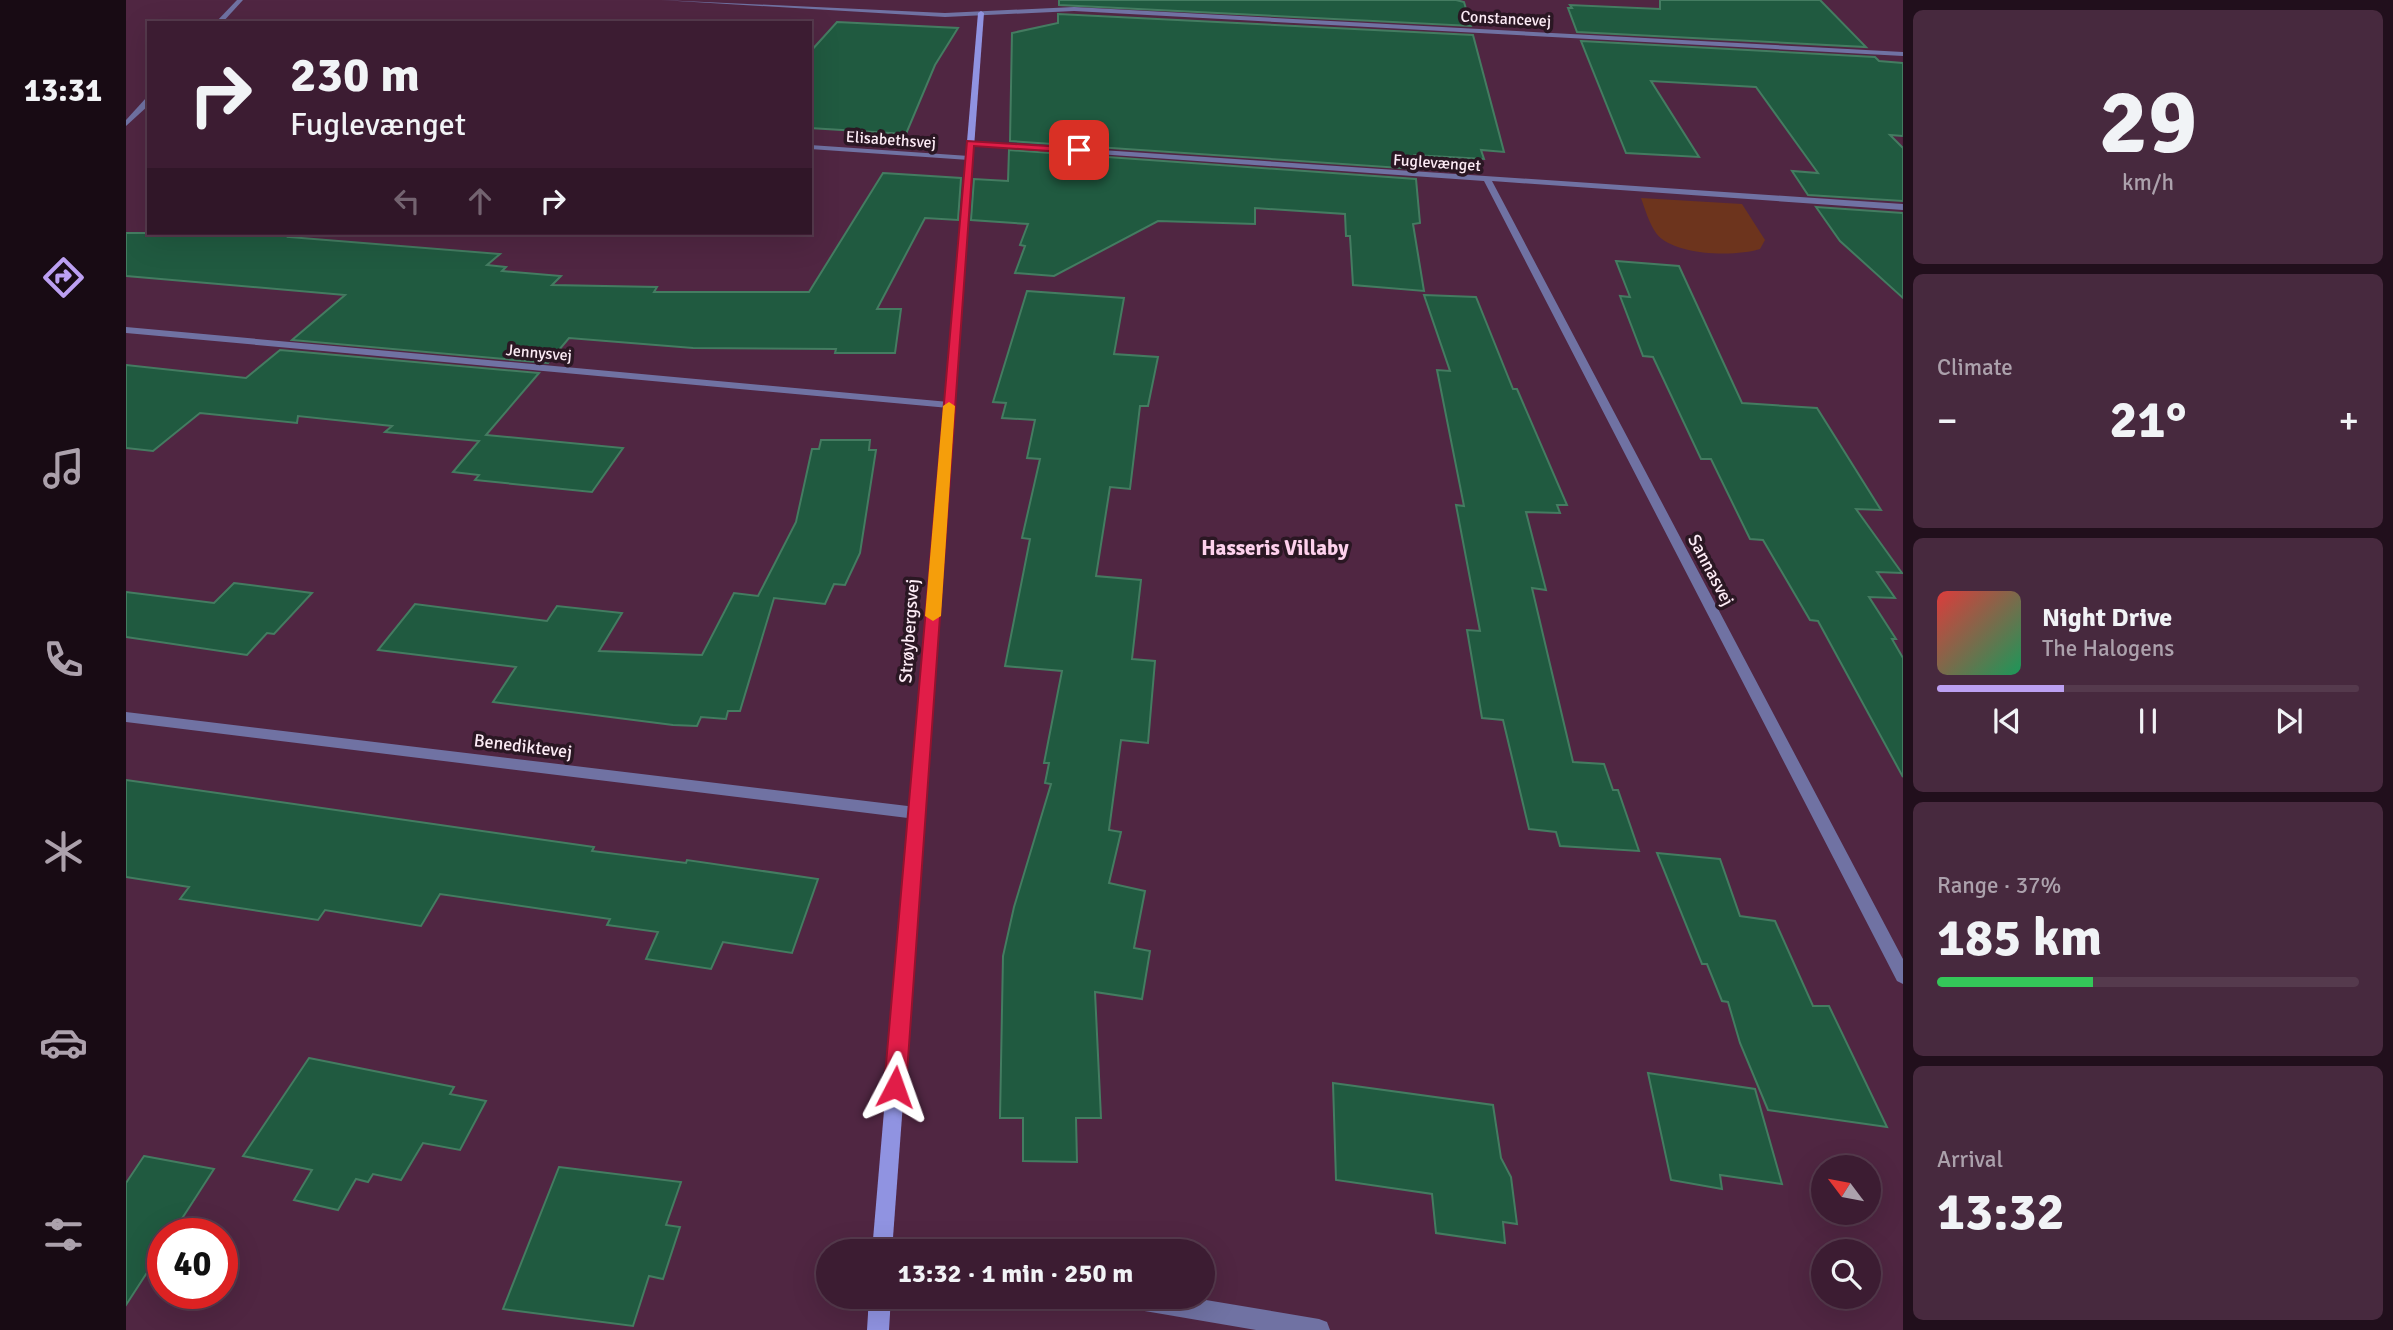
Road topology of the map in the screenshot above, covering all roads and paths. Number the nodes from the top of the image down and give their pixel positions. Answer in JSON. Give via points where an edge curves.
{"nodes":[{"id":1,"x":240,"y":0,"type":"edge"},
{"id":2,"x":664,"y":0,"type":"edge"},
{"id":3,"x":981,"y":9,"type":"junction"},
{"id":4,"x":220,"y":21,"type":"edge"},
{"id":5,"x":1903,"y":54,"type":"edge"},
{"id":6,"x":147,"y":103,"type":"edge"},
{"id":7,"x":126,"y":124,"type":"edge"},
{"id":8,"x":812,"y":148,"type":"edge"},
{"id":9,"x":970,"y":150,"type":"junction"},
{"id":10,"x":1487,"y":179,"type":"junction"},
{"id":11,"x":1903,"y":207,"type":"edge"},
{"id":12,"x":126,"y":330,"type":"edge"},
{"id":13,"x":949,"y":405,"type":"junction"},
{"id":14,"x":126,"y":717,"type":"edge"},
{"id":15,"x":916,"y":813,"type":"junction"},
{"id":16,"x":1903,"y":976,"type":"edge"},
{"id":17,"x":883,"y":1239,"type":"edge"},
{"id":18,"x":879,"y":1309,"type":"edge"},
{"id":19,"x":1197,"y":1309,"type":"edge"},
{"id":20,"x":878,"y":1330,"type":"edge"},
{"id":21,"x":1319,"y":1330,"type":"edge"}],
"edges":[{"from":1,"to":4,"type":"street"},
{"from":2,"to":3,"type":"street","name":"Constancevej","via":[[945,15]]},
{"from":3,"to":5,"type":"street","name":"Constancevej","via":[[1074,9]]},
{"from":3,"to":9,"type":"street","name":"Strøybergsvej"},
{"from":6,"to":7,"type":"street"},
{"from":8,"to":9,"type":"street","name":"Elisabethsvej"},
{"from":9,"to":10,"type":"street","name":"Fuglevænget"},
{"from":9,"to":13,"type":"street","name":"Strøybergsvej"},
{"from":10,"to":11,"type":"street","name":"Fuglevænget"},
{"from":10,"to":16,"type":"street","name":"Sannasvej"},
{"from":12,"to":13,"type":"street","name":"Jennysvej"},
{"from":13,"to":15,"type":"street","name":"Strøybergsvej"},
{"from":14,"to":15,"type":"street","name":"Benediktevej"},
{"from":15,"to":17,"type":"street","name":"Strøybergsvej"},
{"from":18,"to":20,"type":"street"},
{"from":19,"to":21,"type":"street"}]}
